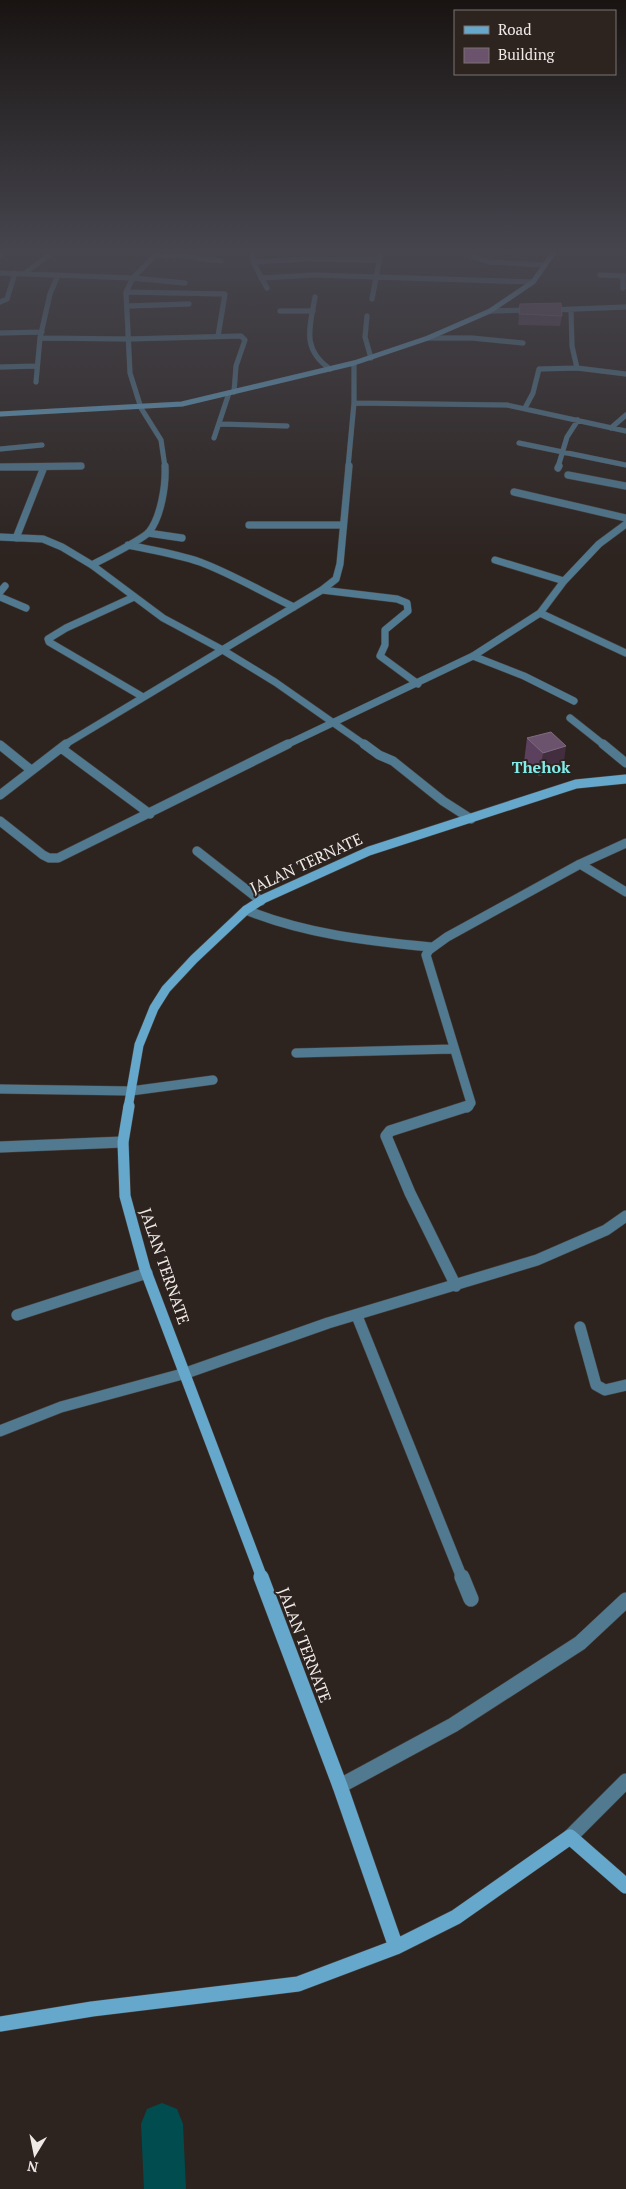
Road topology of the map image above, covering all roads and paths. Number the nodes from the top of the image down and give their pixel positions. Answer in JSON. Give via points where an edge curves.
{"nodes":[{"id":1,"x":39,"y":354,"type":"edge"},
{"id":2,"x":129,"y":354,"type":"edge"},
{"id":3,"x":239,"y":354,"type":"edge"},
{"id":4,"x":314,"y":354,"type":"edge"},
{"id":5,"x":370,"y":354,"type":"edge"},
{"id":6,"x":382,"y":354,"type":"edge"},
{"id":7,"x":574,"y":354,"type":"edge"},
{"id":8,"x":371,"y":358,"type":"junction"},
{"id":9,"x":354,"y":364,"type":"junction"},
{"id":10,"x":37,"y":366,"type":"junction"},
{"id":11,"x":0,"y":367,"type":"edge"},
{"id":12,"x":577,"y":368,"type":"junction"},
{"id":13,"x":330,"y":369,"type":"junction"},
{"id":14,"x":626,"y":374,"type":"edge"},
{"id":15,"x":36,"y":382,"type":"dead end"},
{"id":16,"x":232,"y":393,"type":"junction"},
{"id":17,"x":354,"y":404,"type":"junction"},
{"id":18,"x":141,"y":408,"type":"junction"},
{"id":19,"x":525,"y":408,"type":"junction"},
{"id":20,"x":0,"y":414,"type":"edge"},
{"id":21,"x":626,"y":415,"type":"edge"},
{"id":22,"x":578,"y":420,"type":"junction"},
{"id":23,"x":220,"y":424,"type":"junction"},
{"id":24,"x":287,"y":426,"type":"dead end"},
{"id":25,"x":611,"y":428,"type":"junction"},
{"id":26,"x":626,"y":431,"type":"edge"},
{"id":27,"x":214,"y":438,"type":"dead end"},
{"id":28,"x":519,"y":443,"type":"dead end"},
{"id":29,"x":42,"y":445,"type":"dead end"},
{"id":30,"x":0,"y":449,"type":"edge"},
{"id":31,"x":561,"y":451,"type":"junction"},
{"id":32,"x":626,"y":465,"type":"edge"},
{"id":33,"x":81,"y":466,"type":"dead end"},
{"id":34,"x":0,"y":467,"type":"edge"},
{"id":35,"x":44,"y":467,"type":"junction"},
{"id":36,"x":558,"y":468,"type":"dead end"},
{"id":37,"x":568,"y":475,"type":"dead end"},
{"id":38,"x":626,"y":486,"type":"edge"},
{"id":39,"x":514,"y":492,"type":"dead end"},
{"id":40,"x":626,"y":518,"type":"edge"},
{"id":41,"x":626,"y":524,"type":"edge"},
{"id":42,"x":249,"y":525,"type":"dead end"},
{"id":43,"x":342,"y":525,"type":"junction"},
{"id":44,"x":148,"y":533,"type":"junction"},
{"id":45,"x":0,"y":538,"type":"edge"},
{"id":46,"x":16,"y":538,"type":"junction"},
{"id":47,"x":182,"y":538,"type":"dead end"},
{"id":48,"x":128,"y":545,"type":"junction"},
{"id":49,"x":495,"y":560,"type":"dead end"},
{"id":50,"x":92,"y":565,"type":"junction"},
{"id":51,"x":564,"y":581,"type":"junction"},
{"id":52,"x":322,"y":590,"type":"junction"},
{"id":53,"x":0,"y":597,"type":"edge"},
{"id":54,"x":134,"y":598,"type":"junction"},
{"id":55,"x":294,"y":607,"type":"junction"},
{"id":56,"x":26,"y":608,"type":"dead end"},
{"id":57,"x":540,"y":613,"type":"junction"},
{"id":58,"x":221,"y":649,"type":"junction"},
{"id":59,"x":626,"y":653,"type":"edge"},
{"id":60,"x":473,"y":656,"type":"junction"},
{"id":61,"x":418,"y":684,"type":"junction"},
{"id":62,"x":143,"y":697,"type":"junction"},
{"id":63,"x":574,"y":701,"type":"dead end"},
{"id":64,"x":570,"y":718,"type":"dead end"},
{"id":65,"x":335,"y":723,"type":"junction"},
{"id":66,"x":0,"y":744,"type":"edge"},
{"id":67,"x":61,"y":748,"type":"junction"},
{"id":68,"x":626,"y":763,"type":"edge"},
{"id":69,"x":31,"y":770,"type":"junction"},
{"id":70,"x":626,"y":779,"type":"edge"},
{"id":71,"x":0,"y":795,"type":"edge"},
{"id":72,"x":150,"y":814,"type":"junction"},
{"id":73,"x":471,"y":819,"type":"junction"},
{"id":74,"x":0,"y":821,"type":"edge"},
{"id":75,"x":626,"y":843,"type":"edge"},
{"id":76,"x":197,"y":851,"type":"dead end"},
{"id":77,"x":580,"y":864,"type":"junction"},
{"id":78,"x":626,"y":892,"type":"edge"},
{"id":79,"x":261,"y":901,"type":"junction"},
{"id":80,"x":246,"y":910,"type":"junction"},
{"id":81,"x":431,"y":947,"type":"junction"},
{"id":82,"x":454,"y":1048,"type":"junction"},
{"id":83,"x":296,"y":1053,"type":"dead end"},
{"id":84,"x":213,"y":1080,"type":"dead end"},
{"id":85,"x":0,"y":1089,"type":"edge"},
{"id":86,"x":131,"y":1091,"type":"junction"},
{"id":87,"x":123,"y":1142,"type":"junction"},
{"id":88,"x":0,"y":1147,"type":"edge"},
{"id":89,"x":626,"y":1216,"type":"edge"},
{"id":90,"x":147,"y":1274,"type":"junction"},
{"id":91,"x":456,"y":1286,"type":"junction"},
{"id":92,"x":17,"y":1315,"type":"dead end"},
{"id":93,"x":357,"y":1316,"type":"junction"},
{"id":94,"x":580,"y":1327,"type":"dead end"},
{"id":95,"x":186,"y":1373,"type":"junction"},
{"id":96,"x":626,"y":1385,"type":"edge"},
{"id":97,"x":0,"y":1431,"type":"edge"},
{"id":98,"x":471,"y":1599,"type":"dead end"},
{"id":99,"x":626,"y":1600,"type":"edge"},
{"id":100,"x":626,"y":1781,"type":"edge"},
{"id":101,"x":340,"y":1786,"type":"junction"},
{"id":102,"x":570,"y":1836,"type":"junction"},
{"id":103,"x":626,"y":1886,"type":"edge"},
{"id":104,"x":396,"y":1947,"type":"junction"},
{"id":105,"x":0,"y":2024,"type":"edge"}],
"edges":[{"from":1,"to":10,"type":"street"},
{"from":2,"to":18,"type":"street","via":[[130,372]]},
{"from":3,"to":16,"type":"street"},
{"from":4,"to":13,"type":"street","via":[[316,360]]},
{"from":5,"to":8,"type":"street"},
{"from":6,"to":8,"type":"street"},
{"from":7,"to":12,"type":"street"},
{"from":8,"to":9,"type":"street"},
{"from":9,"to":13,"type":"street"},
{"from":9,"to":17,"type":"street"},
{"from":10,"to":11,"type":"street"},
{"from":10,"to":15,"type":"street"},
{"from":12,"to":14,"type":"street"},
{"from":12,"to":19,"type":"street","via":[[539,369]]},
{"from":13,"to":16,"type":"street"},
{"from":16,"to":18,"type":"street","via":[[182,404]]},
{"from":16,"to":23,"type":"street"},
{"from":17,"to":19,"type":"street","via":[[490,404]]},
{"from":17,"to":43,"type":"street"},
{"from":18,"to":20,"type":"street"},
{"from":18,"to":44,"type":"street","via":[[161,440],[165,462],[166,484]]},
{"from":19,"to":22,"type":"street"},
{"from":21,"to":25,"type":"street"},
{"from":22,"to":25,"type":"street"},
{"from":22,"to":31,"type":"street"},
{"from":23,"to":24,"type":"street"},
{"from":23,"to":27,"type":"street"},
{"from":25,"to":26,"type":"street"},
{"from":28,"to":31,"type":"street"},
{"from":29,"to":30,"type":"street"},
{"from":31,"to":32,"type":"street"},
{"from":31,"to":36,"type":"street"},
{"from":33,"to":35,"type":"street"},
{"from":34,"to":35,"type":"street"},
{"from":35,"to":46,"type":"street"},
{"from":37,"to":38,"type":"street"},
{"from":39,"to":40,"type":"street"},
{"from":41,"to":51,"type":"street","via":[[600,544]]},
{"from":42,"to":43,"type":"street"},
{"from":43,"to":52,"type":"street","via":[[336,579]]},
{"from":44,"to":47,"type":"street"},
{"from":44,"to":48,"type":"street"},
{"from":45,"to":46,"type":"street"},
{"from":46,"to":50,"type":"street","via":[[51,541]]},
{"from":48,"to":50,"type":"street"},
{"from":48,"to":55,"type":"street","via":[[197,561]]},
{"from":49,"to":51,"type":"street"},
{"from":50,"to":54,"type":"street"},
{"from":51,"to":57,"type":"street"},
{"from":52,"to":55,"type":"street"},
{"from":52,"to":61,"type":"street","via":[[407,603],[408,611],[385,630],[385,645],[380,656]]},
{"from":53,"to":56,"type":"street"},
{"from":54,"to":58,"type":"street","via":[[192,635]]},
{"from":54,"to":62,"type":"street","via":[[48,639]]},
{"from":55,"to":58,"type":"street"},
{"from":57,"to":59,"type":"street"},
{"from":57,"to":60,"type":"street"},
{"from":58,"to":62,"type":"street"},
{"from":58,"to":65,"type":"street"},
{"from":60,"to":61,"type":"street"},
{"from":60,"to":63,"type":"street","via":[[514,671]]},
{"from":61,"to":65,"type":"street"},
{"from":62,"to":67,"type":"street"},
{"from":64,"to":68,"type":"street"},
{"from":65,"to":72,"type":"street"},
{"from":65,"to":73,"type":"street"},
{"from":66,"to":69,"type":"street"},
{"from":67,"to":69,"type":"street"},
{"from":67,"to":72,"type":"street"},
{"from":69,"to":71,"type":"street"},
{"from":70,"to":73,"type":"street","name":"JALAN TERNATE","via":[[576,784]]},
{"from":72,"to":74,"type":"street","via":[[53,859]]},
{"from":73,"to":79,"type":"street","name":"JALAN TERNATE","via":[[369,851]]},
{"from":75,"to":77,"type":"street"},
{"from":76,"to":79,"type":"street"},
{"from":77,"to":78,"type":"street"},
{"from":77,"to":81,"type":"street"},
{"from":79,"to":80,"type":"street","name":"JALAN TERNATE"},
{"from":80,"to":81,"type":"street","via":[[295,928]]},
{"from":80,"to":86,"type":"street","name":"JALAN TERNATE","via":[[194,959],[162,995],[139,1046]]},
{"from":81,"to":82,"type":"street","via":[[426,955],[427,963]]},
{"from":82,"to":83,"type":"street"},
{"from":82,"to":91,"type":"street","via":[[470,1105],[390,1131],[386,1136],[412,1199]]},
{"from":84,"to":86,"type":"street"},
{"from":85,"to":86,"type":"street"},
{"from":86,"to":87,"type":"street","name":"JALAN TERNATE"},
{"from":87,"to":88,"type":"street"},
{"from":87,"to":90,"type":"street","name":"JALAN TERNATE","via":[[125,1196]]},
{"from":89,"to":91,"type":"street","via":[[606,1230],[537,1260]]},
{"from":90,"to":92,"type":"street"},
{"from":90,"to":95,"type":"street","name":"JALAN TERNATE"},
{"from":91,"to":93,"type":"street"},
{"from":93,"to":95,"type":"street","via":[[328,1323]]},
{"from":93,"to":98,"type":"street"},
{"from":94,"to":96,"type":"street","via":[[596,1385],[605,1390]]},
{"from":95,"to":97,"type":"street","via":[[61,1407]]},
{"from":95,"to":101,"type":"street","name":"JALAN TERNATE"},
{"from":99,"to":101,"type":"street","via":[[580,1643],[453,1725]]},
{"from":100,"to":102,"type":"street"},
{"from":101,"to":104,"type":"street","name":"JALAN TERNATE"},
{"from":102,"to":103,"type":"street"},
{"from":102,"to":104,"type":"street","via":[[456,1917]]},
{"from":104,"to":105,"type":"street","via":[[298,1984],[92,2009]]}]}
